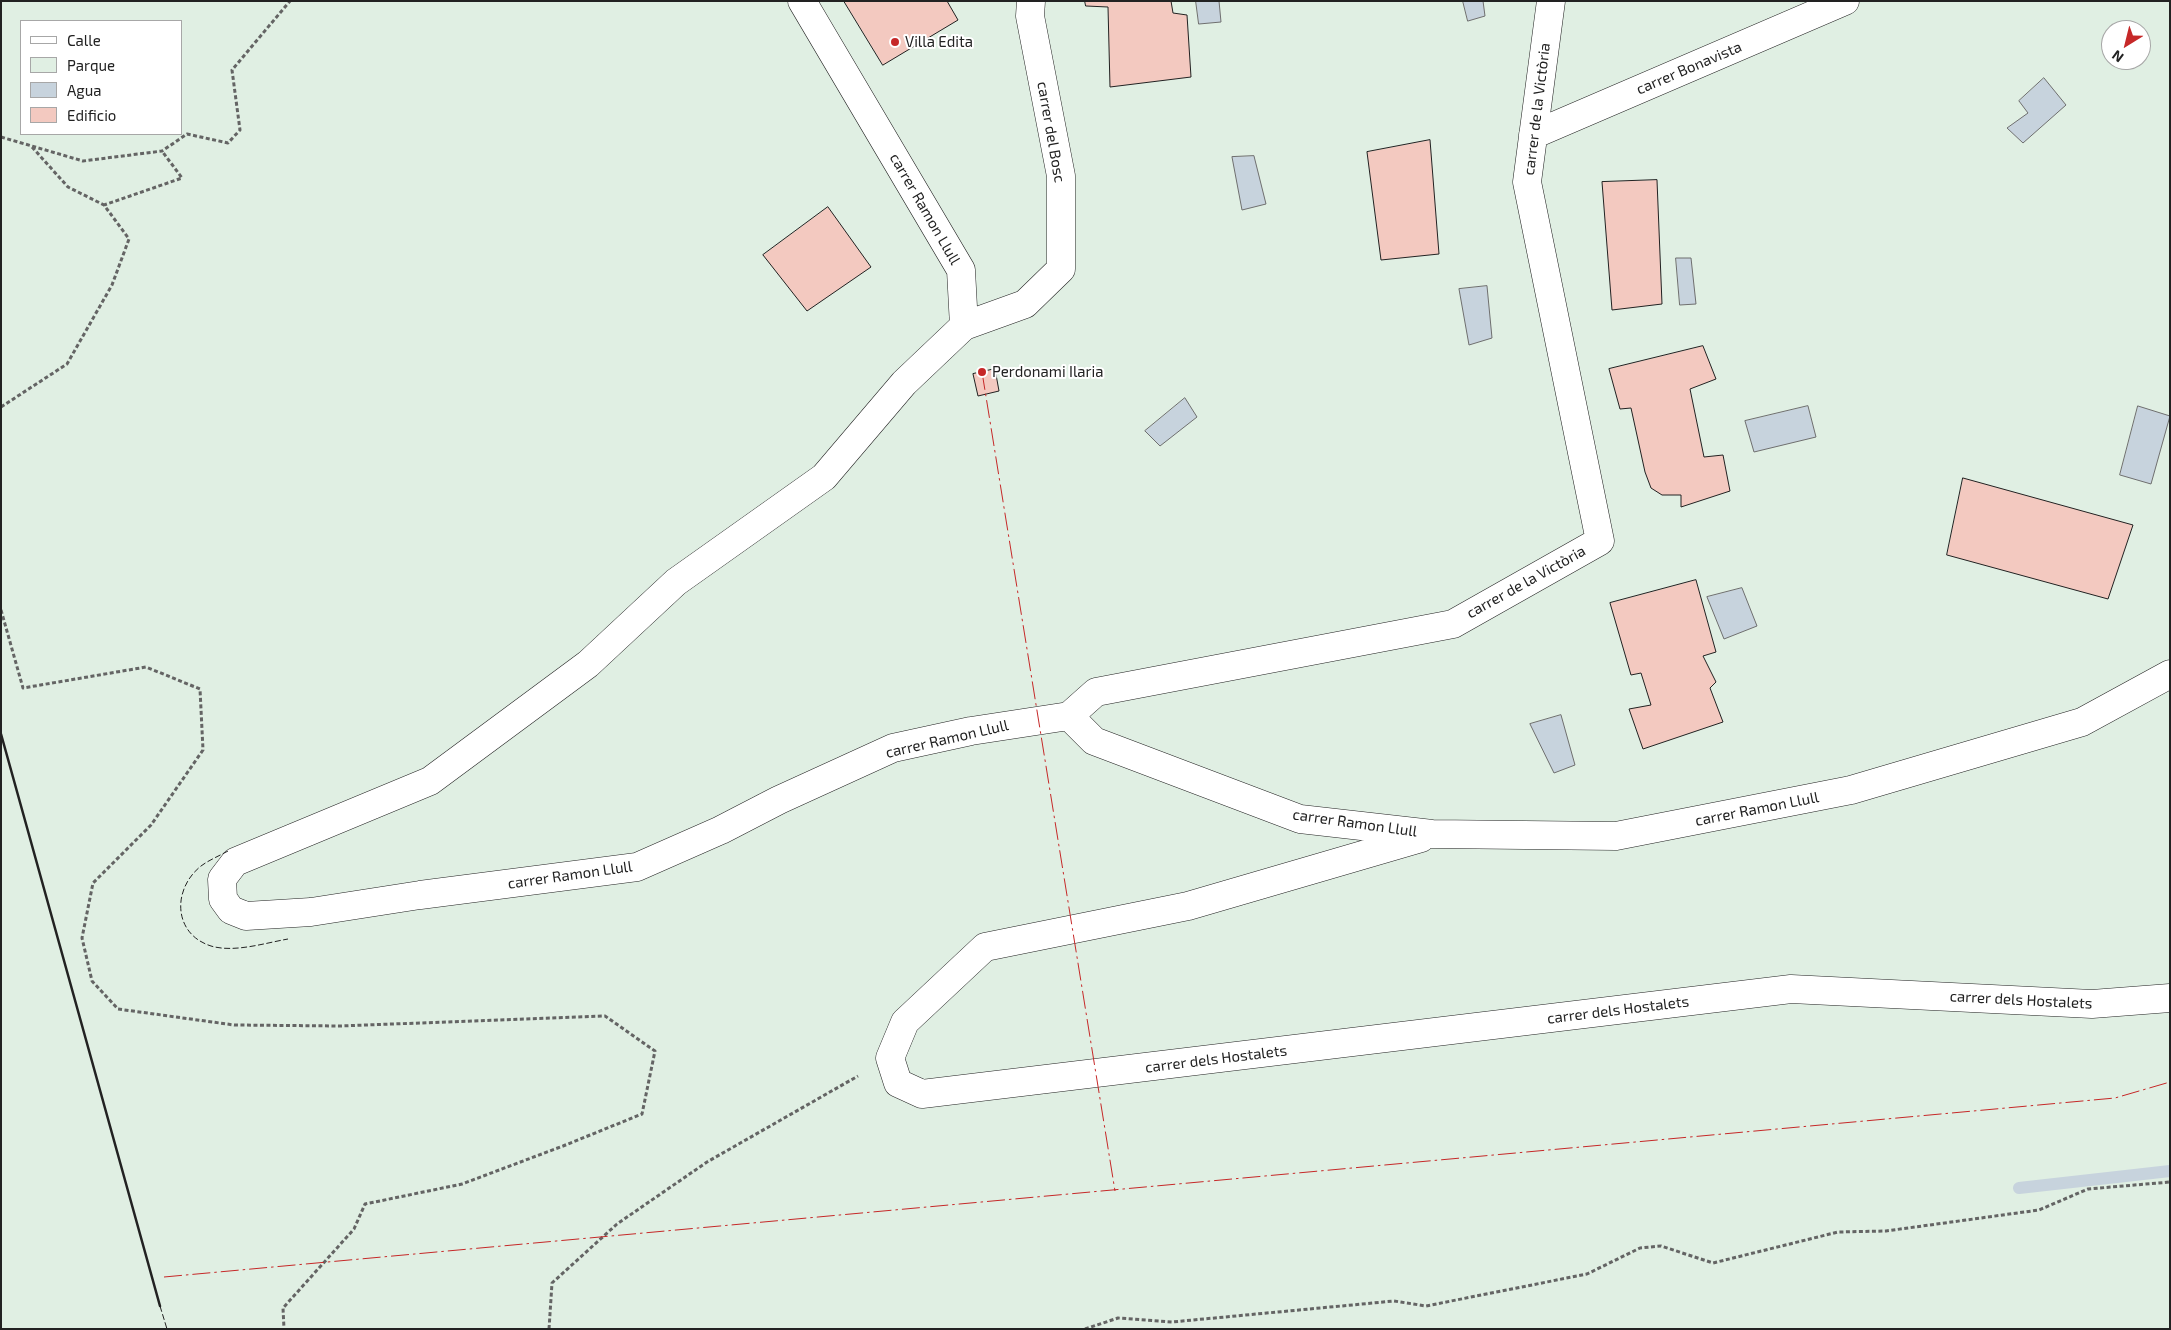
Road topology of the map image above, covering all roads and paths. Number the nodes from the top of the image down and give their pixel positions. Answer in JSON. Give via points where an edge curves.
{"nodes":[{"id":1,"x":290,"y":1,"type":"edge"},
{"id":2,"x":802,"y":1,"type":"edge"},
{"id":3,"x":1031,"y":1,"type":"edge"},
{"id":4,"x":1551,"y":1,"type":"edge"},
{"id":5,"x":1845,"y":1,"type":"edge"},
{"id":6,"x":1533,"y":135,"type":"junction"},
{"id":7,"x":1,"y":137,"type":"edge"},
{"id":8,"x":32,"y":146,"type":"junction"},
{"id":9,"x":162,"y":151,"type":"junction"},
{"id":10,"x":104,"y":205,"type":"junction"},
{"id":11,"x":964,"y":326,"type":"junction"},
{"id":12,"x":1,"y":407,"type":"edge"},
{"id":13,"x":1,"y":610,"type":"edge"},
{"id":14,"x":2170,"y":674,"type":"edge"},
{"id":15,"x":1069,"y":716,"type":"junction"},
{"id":16,"x":1432,"y":834,"type":"junction"},
{"id":17,"x":2170,"y":998,"type":"edge"},
{"id":18,"x":890,"y":1058,"type":"junction"},
{"id":19,"x":2170,"y":1182,"type":"edge"},
{"id":20,"x":284,"y":1329,"type":"edge"},
{"id":21,"x":549,"y":1329,"type":"edge"},
{"id":22,"x":1085,"y":1329,"type":"edge"}],
"edges":[{"from":1,"to":9,"type":"path","via":[[232,70],[240,130],[228,143],[187,134]]},
{"from":2,"to":11,"type":"street","name":"carrer Ramon Llull","via":[[961,270]]},
{"from":3,"to":11,"type":"street","name":"carrer del Bosc","via":[[1030,16],[1061,176],[1061,269],[1024,304]]},
{"from":4,"to":6,"type":"street","name":"carrer de la Victòria"},
{"from":5,"to":6,"type":"street","name":"carrer Bonavista"},
{"from":6,"to":15,"type":"street","name":"carrer de la Victòria","via":[[1527,182],[1600,541],[1452,624],[1096,692]]},
{"from":7,"to":8,"type":"path"},
{"from":8,"to":9,"type":"path","via":[[83,161]]},
{"from":8,"to":10,"type":"path","via":[[68,187]]},
{"from":9,"to":10,"type":"path","via":[[182,178]]},
{"from":10,"to":12,"type":"path","via":[[129,239],[112,285],[67,364]]},
{"from":11,"to":15,"type":"street","name":"carrer Ramon Llull","via":[[904,383],[824,477],[676,582],[588,664],[430,781],[235,862],[222,879],[223,899],[231,910],[246,916],[311,912],[637,867],[893,748],[971,731]]},
{"from":13,"to":20,"type":"path","via":[[23,688],[146,667],[200,689],[202,750],[151,825],[93,883],[82,938],[92,982],[118,1009],[234,1025],[340,1026],[605,1016],[655,1050],[642,1114],[462,1184],[365,1204],[354,1229],[283,1308]]},
{"from":14,"to":16,"type":"street","name":"carrer Ramon Llull","via":[[2082,722],[1851,790],[1616,836]]},
{"from":15,"to":16,"type":"street","name":"carrer Ramon Llull","via":[[1094,741],[1300,819]]},
{"from":16,"to":18,"type":"street","via":[[1188,906],[985,947],[905,1022]]},
{"from":17,"to":18,"type":"street","name":"carrer dels Hostalets","via":[[2092,1004],[1791,989],[922,1094],[898,1083]]},
{"from":18,"to":21,"type":"path","via":[[707,1162],[617,1224],[552,1283]]},
{"from":19,"to":22,"type":"path","via":[[2088,1189],[2039,1210],[1886,1231],[1838,1232],[1713,1263],[1661,1246],[1640,1248],[1587,1274],[1426,1306],[1394,1301],[1172,1322],[1118,1318]]}]}
